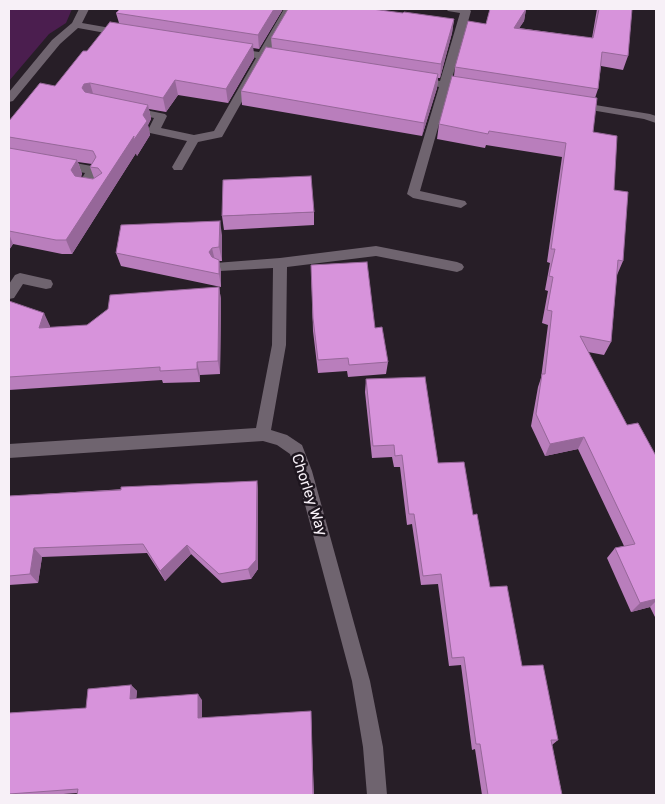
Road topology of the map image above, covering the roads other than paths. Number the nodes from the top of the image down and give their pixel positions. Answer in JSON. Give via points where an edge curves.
{"nodes":[{"id":1,"x":84,"y":9,"type":"edge"},
{"id":2,"x":289,"y":9,"type":"edge"},
{"id":3,"x":452,"y":9,"type":"edge"},
{"id":4,"x":76,"y":25,"type":"junction"},
{"id":5,"x":135,"y":35,"type":"edge"},
{"id":6,"x":222,"y":49,"type":"edge"},
{"id":7,"x":262,"y":55,"type":"junction"},
{"id":8,"x":290,"y":60,"type":"edge"},
{"id":9,"x":406,"y":78,"type":"edge"},
{"id":10,"x":445,"y":85,"type":"junction"},
{"id":11,"x":483,"y":91,"type":"edge"},
{"id":12,"x":9,"y":99,"type":"edge"},
{"id":13,"x":569,"y":104,"type":"edge"},
{"id":14,"x":123,"y":108,"type":"edge"},
{"id":15,"x":656,"y":120,"type":"edge"},
{"id":16,"x":194,"y":139,"type":"junction"},
{"id":17,"x":46,"y":162,"type":"edge"},
{"id":18,"x":178,"y":167,"type":"dead end"},
{"id":19,"x":98,"y":187,"type":"edge"},
{"id":20,"x":461,"y":204,"type":"dead end"},
{"id":21,"x":280,"y":263,"type":"junction"},
{"id":22,"x":220,"y":266,"type":"edge"},
{"id":23,"x":457,"y":267,"type":"dead end"},
{"id":24,"x":46,"y":284,"type":"dead end"},
{"id":25,"x":9,"y":294,"type":"edge"},
{"id":26,"x":263,"y":434,"type":"junction"},
{"id":27,"x":9,"y":451,"type":"edge"},
{"id":28,"x":377,"y":795,"type":"edge"}],
"edges":[{"from":1,"to":4,"type":"street"},
{"from":2,"to":7,"type":"street"},
{"from":3,"to":10,"type":"street","via":[[466,11]]},
{"from":4,"to":5,"type":"street"},
{"from":4,"to":12,"type":"street","via":[[56,42]]},
{"from":6,"to":7,"type":"street"},
{"from":7,"to":8,"type":"street"},
{"from":7,"to":16,"type":"street","via":[[218,134]]},
{"from":9,"to":10,"type":"street"},
{"from":10,"to":11,"type":"street"},
{"from":10,"to":20,"type":"street","via":[[413,194]]},
{"from":13,"to":15,"type":"street"},
{"from":14,"to":16,"type":"street","via":[[161,116],[154,130]]},
{"from":16,"to":18,"type":"street"},
{"from":17,"to":19,"type":"street","via":[[94,170],[84,185]]},
{"from":21,"to":22,"type":"street"},
{"from":21,"to":23,"type":"street","via":[[376,251]]},
{"from":21,"to":26,"type":"street","via":[[279,345]]},
{"from":24,"to":25,"type":"street","via":[[20,278]]},
{"from":26,"to":27,"type":"street","name":"Chorley Way"},
{"from":26,"to":28,"type":"street","name":"Chorley Way","via":[[282,440],[296,450],[304,471],[361,681],[373,747]]}]}
